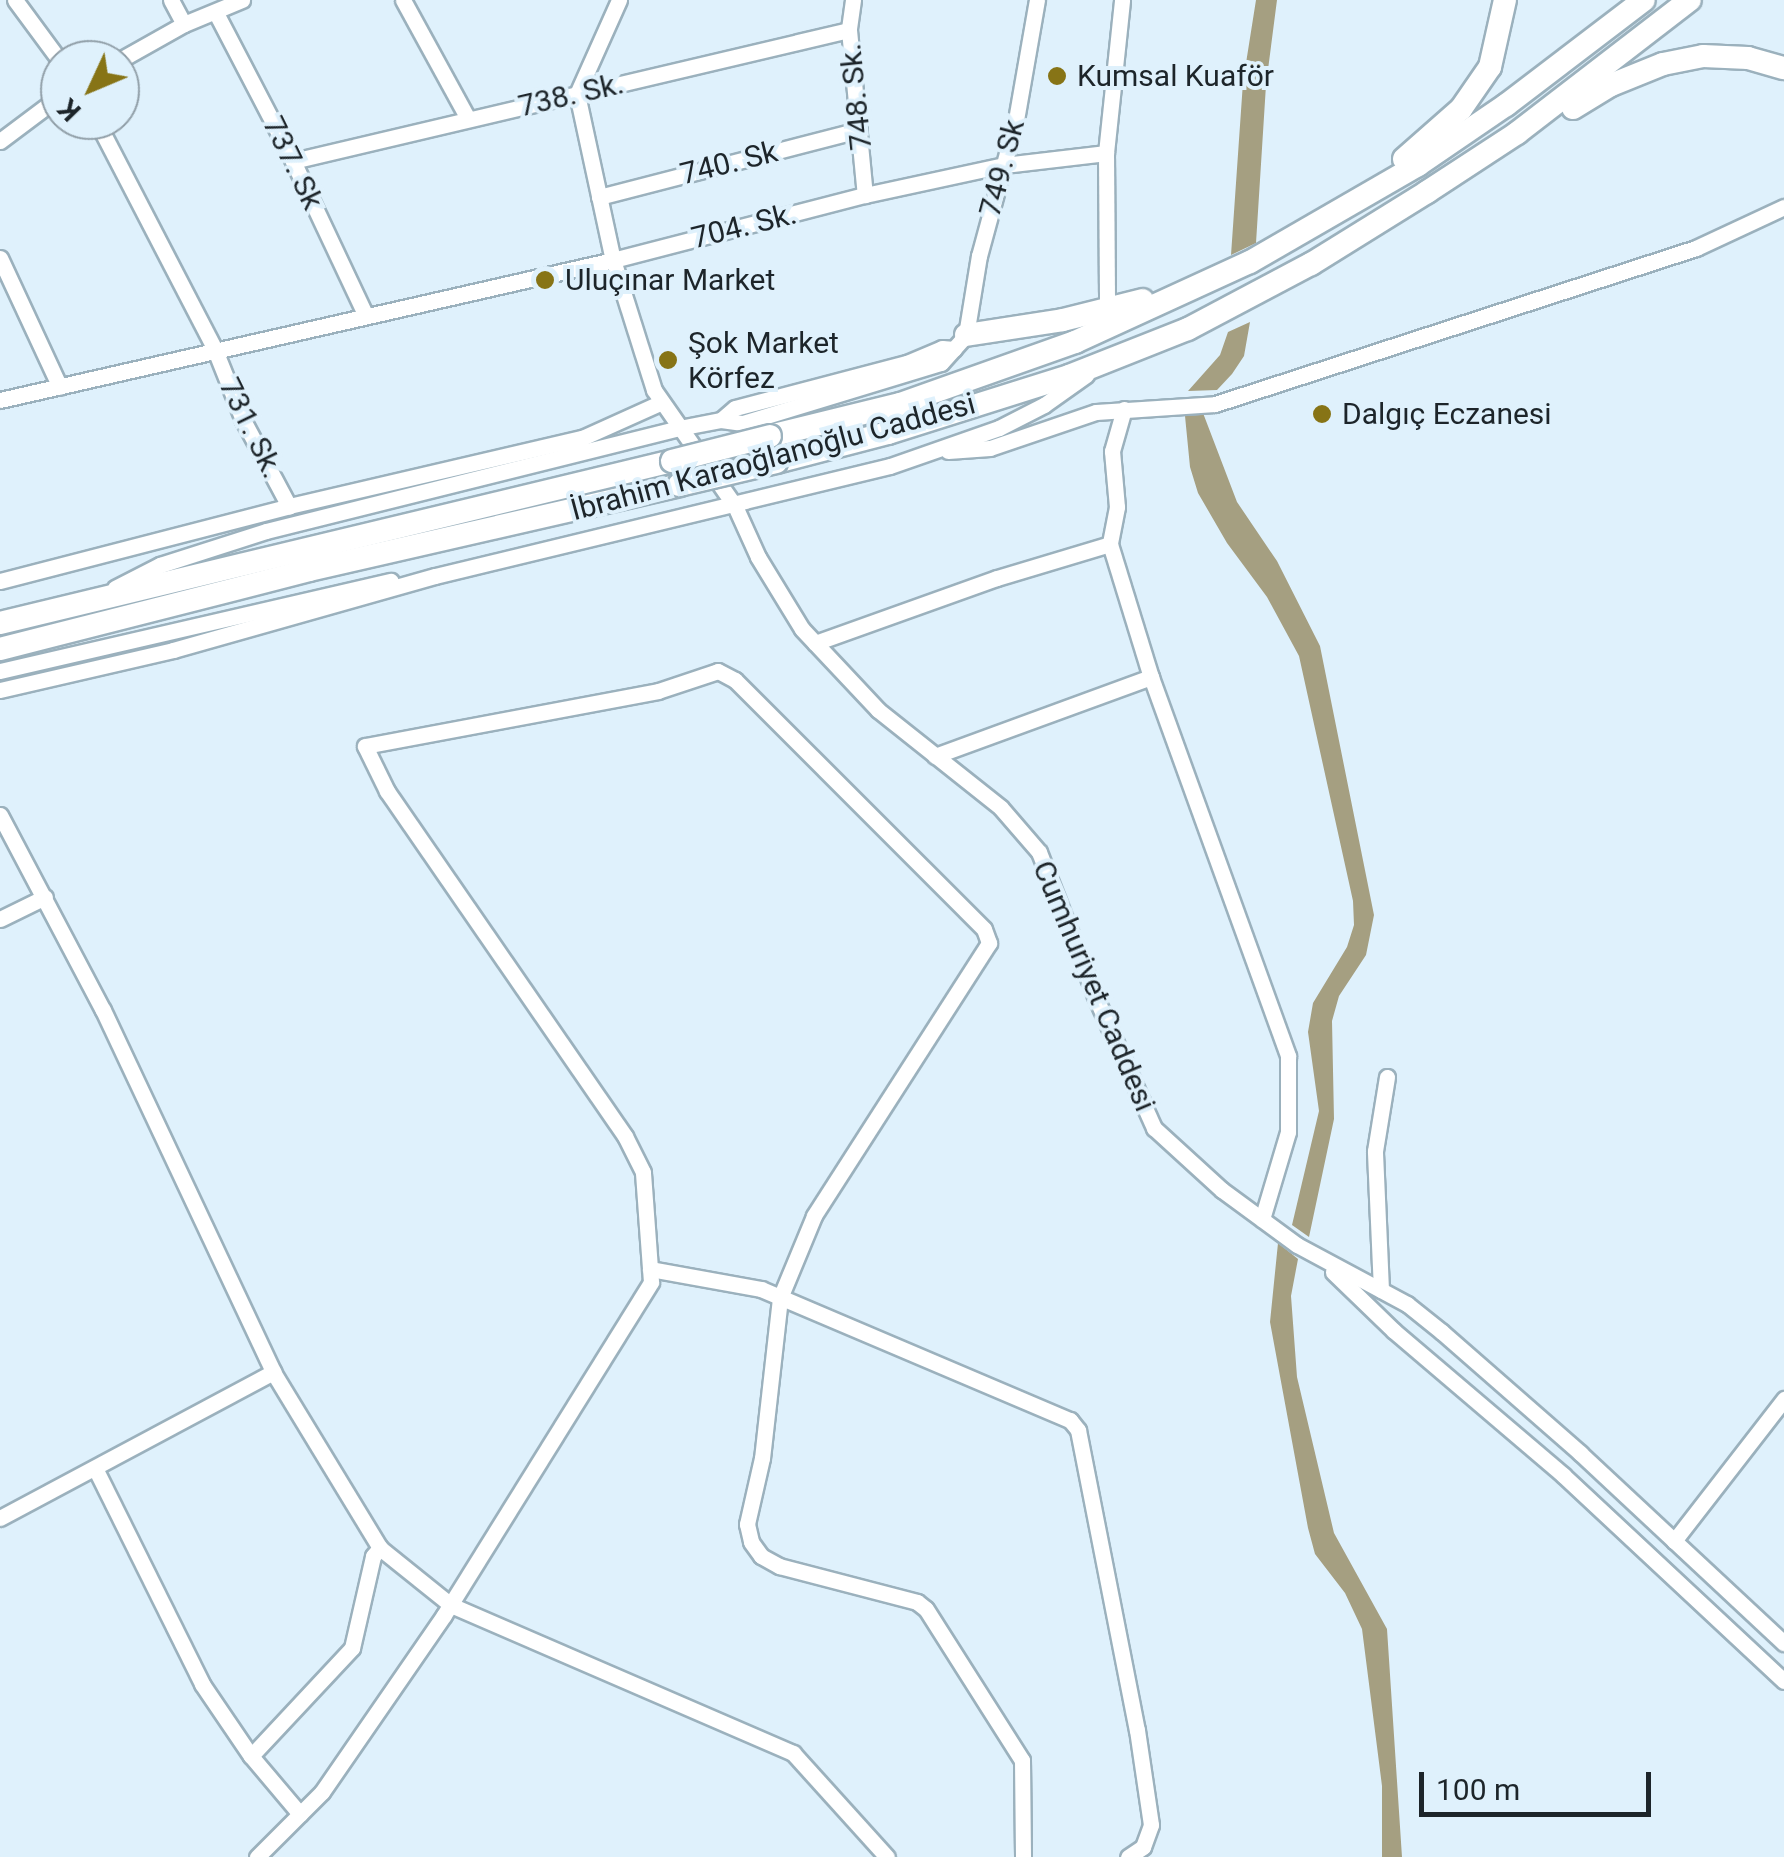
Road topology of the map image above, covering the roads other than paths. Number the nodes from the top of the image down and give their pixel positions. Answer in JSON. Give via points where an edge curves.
{"nodes":[{"id":1,"x":15,"y":0,"type":"edge"},
{"id":2,"x":171,"y":0,"type":"edge"},
{"id":3,"x":242,"y":0,"type":"edge"},
{"id":4,"x":403,"y":0,"type":"edge"},
{"id":5,"x":620,"y":0,"type":"edge"},
{"id":6,"x":852,"y":0,"type":"edge"},
{"id":7,"x":1037,"y":0,"type":"edge"},
{"id":8,"x":1122,"y":0,"type":"edge"},
{"id":9,"x":1506,"y":0,"type":"edge"},
{"id":10,"x":1644,"y":0,"type":"edge"},
{"id":11,"x":1690,"y":0,"type":"edge"},
{"id":12,"x":216,"y":13,"type":"junction"},
{"id":13,"x":184,"y":24,"type":"junction"},
{"id":14,"x":849,"y":30,"type":"junction"},
{"id":15,"x":45,"y":40,"type":"edge"},
{"id":16,"x":140,"y":49,"type":"edge"},
{"id":17,"x":1784,"y":68,"type":"edge"},
{"id":18,"x":577,"y":94,"type":"junction"},
{"id":19,"x":40,"y":111,"type":"edge"},
{"id":20,"x":467,"y":118,"type":"junction"},
{"id":21,"x":859,"y":130,"type":"junction"},
{"id":22,"x":106,"y":140,"type":"edge"},
{"id":23,"x":0,"y":141,"type":"edge"},
{"id":24,"x":1106,"y":154,"type":"junction"},
{"id":25,"x":294,"y":161,"type":"junction"},
{"id":26,"x":1004,"y":165,"type":"junction"},
{"id":27,"x":1427,"y":192,"type":"junction"},
{"id":28,"x":866,"y":195,"type":"junction"},
{"id":29,"x":600,"y":197,"type":"junction"},
{"id":30,"x":1784,"y":207,"type":"edge"},
{"id":31,"x":1326,"y":219,"type":"junction"},
{"id":32,"x":0,"y":258,"type":"edge"},
{"id":33,"x":614,"y":260,"type":"junction"},
{"id":34,"x":1185,"y":294,"type":"junction"},
{"id":35,"x":1107,"y":310,"type":"junction"},
{"id":36,"x":366,"y":316,"type":"junction"},
{"id":37,"x":960,"y":342,"type":"junction"},
{"id":38,"x":215,"y":350,"type":"junction"},
{"id":39,"x":1093,"y":367,"type":"junction"},
{"id":40,"x":60,"y":387,"type":"junction"},
{"id":41,"x":0,"y":400,"type":"edge"},
{"id":42,"x":660,"y":403,"type":"junction"},
{"id":43,"x":1124,"y":409,"type":"junction"},
{"id":44,"x":679,"y":428,"type":"junction"},
{"id":45,"x":938,"y":450,"type":"junction"},
{"id":46,"x":289,"y":506,"type":"junction"},
{"id":47,"x":735,"y":506,"type":"junction"},
{"id":48,"x":1110,"y":544,"type":"junction"},
{"id":49,"x":435,"y":576,"type":"junction"},
{"id":50,"x":0,"y":581,"type":"edge"},
{"id":51,"x":85,"y":602,"type":"junction"},
{"id":52,"x":0,"y":623,"type":"edge"},
{"id":53,"x":167,"y":632,"type":"junction"},
{"id":54,"x":815,"y":644,"type":"junction"},
{"id":55,"x":0,"y":649,"type":"edge"},
{"id":56,"x":172,"y":650,"type":"junction"},
{"id":57,"x":0,"y":672,"type":"edge"},
{"id":58,"x":1151,"y":677,"type":"junction"},
{"id":59,"x":0,"y":690,"type":"edge"},
{"id":60,"x":935,"y":756,"type":"junction"},
{"id":61,"x":0,"y":816,"type":"edge"},
{"id":62,"x":45,"y":897,"type":"junction"},
{"id":63,"x":0,"y":919,"type":"edge"},
{"id":64,"x":1387,"y":1077,"type":"dead end"},
{"id":65,"x":1262,"y":1219,"type":"junction"},
{"id":66,"x":1322,"y":1262,"type":"junction"},
{"id":67,"x":650,"y":1269,"type":"junction"},
{"id":68,"x":1381,"y":1290,"type":"junction"},
{"id":69,"x":780,"y":1298,"type":"junction"},
{"id":70,"x":273,"y":1372,"type":"junction"},
{"id":71,"x":1784,"y":1399,"type":"edge"},
{"id":72,"x":95,"y":1468,"type":"junction"},
{"id":73,"x":0,"y":1518,"type":"edge"},
{"id":74,"x":1674,"y":1540,"type":"junction"},
{"id":75,"x":380,"y":1548,"type":"junction"},
{"id":76,"x":451,"y":1604,"type":"junction"},
{"id":77,"x":1784,"y":1644,"type":"edge"},
{"id":78,"x":1784,"y":1681,"type":"edge"},
{"id":79,"x":250,"y":1756,"type":"junction"},
{"id":80,"x":300,"y":1814,"type":"junction"},
{"id":81,"x":257,"y":1857,"type":"edge"},
{"id":82,"x":886,"y":1857,"type":"edge"},
{"id":83,"x":1024,"y":1857,"type":"edge"},
{"id":84,"x":1128,"y":1857,"type":"edge"}],
"edges":[{"from":1,"to":15,"type":"street"},
{"from":2,"to":13,"type":"street"},
{"from":3,"to":12,"type":"street"},
{"from":4,"to":20,"type":"street"},
{"from":5,"to":18,"type":"street"},
{"from":6,"to":14,"type":"street","name":"748. Sk."},
{"from":7,"to":26,"type":"street","name":"749. Sk"},
{"from":8,"to":24,"type":"street"},
{"from":9,"to":31,"type":"highway","via":[[1490,66],[1461,110]]},
{"from":10,"to":31,"type":"highway","name":"İbrahim Karaoğlanoğlu Caddesi","via":[[1506,106]]},
{"from":11,"to":27,"type":"highway","name":"İbrahim Karaoğlanoğlu Caddesi","via":[[1579,88]]},
{"from":12,"to":13,"type":"street"},
{"from":12,"to":25,"type":"street","name":"737. Sk"},
{"from":13,"to":16,"type":"street"},
{"from":14,"to":18,"type":"street","name":"738. Sk."},
{"from":14,"to":21,"type":"street","name":"748. Sk."},
{"from":17,"to":27,"type":"highway","via":[[1703,56],[1663,64],[1611,85]]},
{"from":18,"to":20,"type":"street","name":"738. Sk."},
{"from":18,"to":29,"type":"street","name":"Cumhuriyet Caddesi"},
{"from":19,"to":23,"type":"street"},
{"from":20,"to":25,"type":"street","name":"738. Sk."},
{"from":21,"to":28,"type":"street","name":"748. Sk."},
{"from":21,"to":29,"type":"street","name":"740. Sk"},
{"from":22,"to":38,"type":"street","name":"731. Sk."},
{"from":24,"to":26,"type":"street","name":"704. Sk."},
{"from":24,"to":35,"type":"street"},
{"from":25,"to":36,"type":"street","name":"737. Sk"},
{"from":26,"to":28,"type":"street","name":"704. Sk."},
{"from":26,"to":37,"type":"street","name":"749. Sk"},
{"from":27,"to":39,"type":"highway","name":"İbrahim Karaoğlanoğlu Caddesi","via":[[1205,320]]},
{"from":28,"to":33,"type":"street","name":"704. Sk."},
{"from":29,"to":33,"type":"street","name":"Cumhuriyet Caddesi"},
{"from":30,"to":43,"type":"street","via":[[1696,248],[1215,404]]},
{"from":31,"to":34,"type":"highway","name":"İbrahim Karaoğlanoğlu Caddesi"},
{"from":32,"to":40,"type":"street"},
{"from":33,"to":36,"type":"street","name":"704. Sk."},
{"from":33,"to":42,"type":"street","name":"Cumhuriyet Caddesi"},
{"from":34,"to":35,"type":"highway"},
{"from":34,"to":51,"type":"highway","name":"İbrahim Karaoğlanoğlu Caddesi","bridge":true,"via":[[946,388]]},
{"from":35,"to":37,"type":"highway"},
{"from":36,"to":38,"type":"street","name":"704. Sk."},
{"from":37,"to":44,"type":"street"},
{"from":38,"to":40,"type":"street","name":"704. Sk."},
{"from":38,"to":46,"type":"street","name":"731. Sk."},
{"from":39,"to":45,"type":"street","via":[[1044,405]]},
{"from":39,"to":55,"type":"highway","name":"İbrahim Karaoğlanoğlu Caddesi","bridge":true,"via":[[776,462]]},
{"from":40,"to":41,"type":"street","name":"704. Sk."},
{"from":42,"to":44,"type":"street","name":"Cumhuriyet Caddesi"},
{"from":42,"to":46,"type":"street","via":[[582,438]]},
{"from":43,"to":45,"type":"street","via":[[972,452]]},
{"from":43,"to":48,"type":"street","via":[[1112,451],[1117,507]]},
{"from":44,"to":47,"type":"street","name":"Cumhuriyet Caddesi"},
{"from":44,"to":51,"type":"street","via":[[235,540]]},
{"from":45,"to":47,"type":"street"},
{"from":46,"to":50,"type":"street"},
{"from":47,"to":49,"type":"street"},
{"from":47,"to":54,"type":"street","name":"Cumhuriyet Caddesi","via":[[785,606]]},
{"from":48,"to":54,"type":"street"},
{"from":48,"to":58,"type":"street"},
{"from":49,"to":53,"type":"street"},
{"from":49,"to":56,"type":"street"},
{"from":51,"to":52,"type":"highway","name":"İbrahim Karaoğlanoğlu Caddesi"},
{"from":53,"to":56,"type":"street"},
{"from":53,"to":57,"type":"street"},
{"from":54,"to":60,"type":"street","name":"Cumhuriyet Caddesi","via":[[878,710]]},
{"from":56,"to":59,"type":"street"},
{"from":58,"to":60,"type":"street"},
{"from":58,"to":65,"type":"street","via":[[1288,1056],[1288,1132]]},
{"from":60,"to":65,"type":"street","name":"Cumhuriyet Caddesi","via":[[1002,808],[1039,852],[1154,1128]]},
{"from":61,"to":62,"type":"street"},
{"from":62,"to":63,"type":"street"},
{"from":62,"to":70,"type":"street"},
{"from":64,"to":68,"type":"street","via":[[1376,1151]]},
{"from":65,"to":66,"type":"street","name":"Cumhuriyet Caddesi"},
{"from":66,"to":68,"type":"street","name":"Cumhuriyet Caddesi"},
{"from":66,"to":78,"type":"street"},
{"from":67,"to":69,"type":"street"},
{"from":67,"to":69,"type":"street","via":[[642,1172],[625,1136],[387,792],[365,746],[658,691],[718,672],[734,680],[984,929],[988,944],[814,1216]]},
{"from":67,"to":76,"type":"street","via":[[651,1282]]},
{"from":68,"to":74,"type":"street","name":"Cumhuriyet Caddesi","via":[[1442,1332]]},
{"from":69,"to":83,"type":"street","via":[[762,1458],[747,1524],[750,1542],[779,1566],[926,1609],[1022,1760]]},
{"from":69,"to":84,"type":"street","via":[[1070,1420],[1078,1430],[1151,1825],[1144,1847]]},
{"from":70,"to":72,"type":"street"},
{"from":70,"to":75,"type":"street"},
{"from":71,"to":74,"type":"street"},
{"from":72,"to":73,"type":"street"},
{"from":72,"to":79,"type":"street","via":[[202,1684]]},
{"from":74,"to":77,"type":"street","name":"Cumhuriyet Caddesi"},
{"from":75,"to":76,"type":"street"},
{"from":75,"to":79,"type":"street","via":[[352,1648]]},
{"from":76,"to":80,"type":"street","via":[[322,1792]]},
{"from":76,"to":82,"type":"street","via":[[792,1753]]},
{"from":79,"to":80,"type":"street"},
{"from":80,"to":81,"type":"street"}]}
